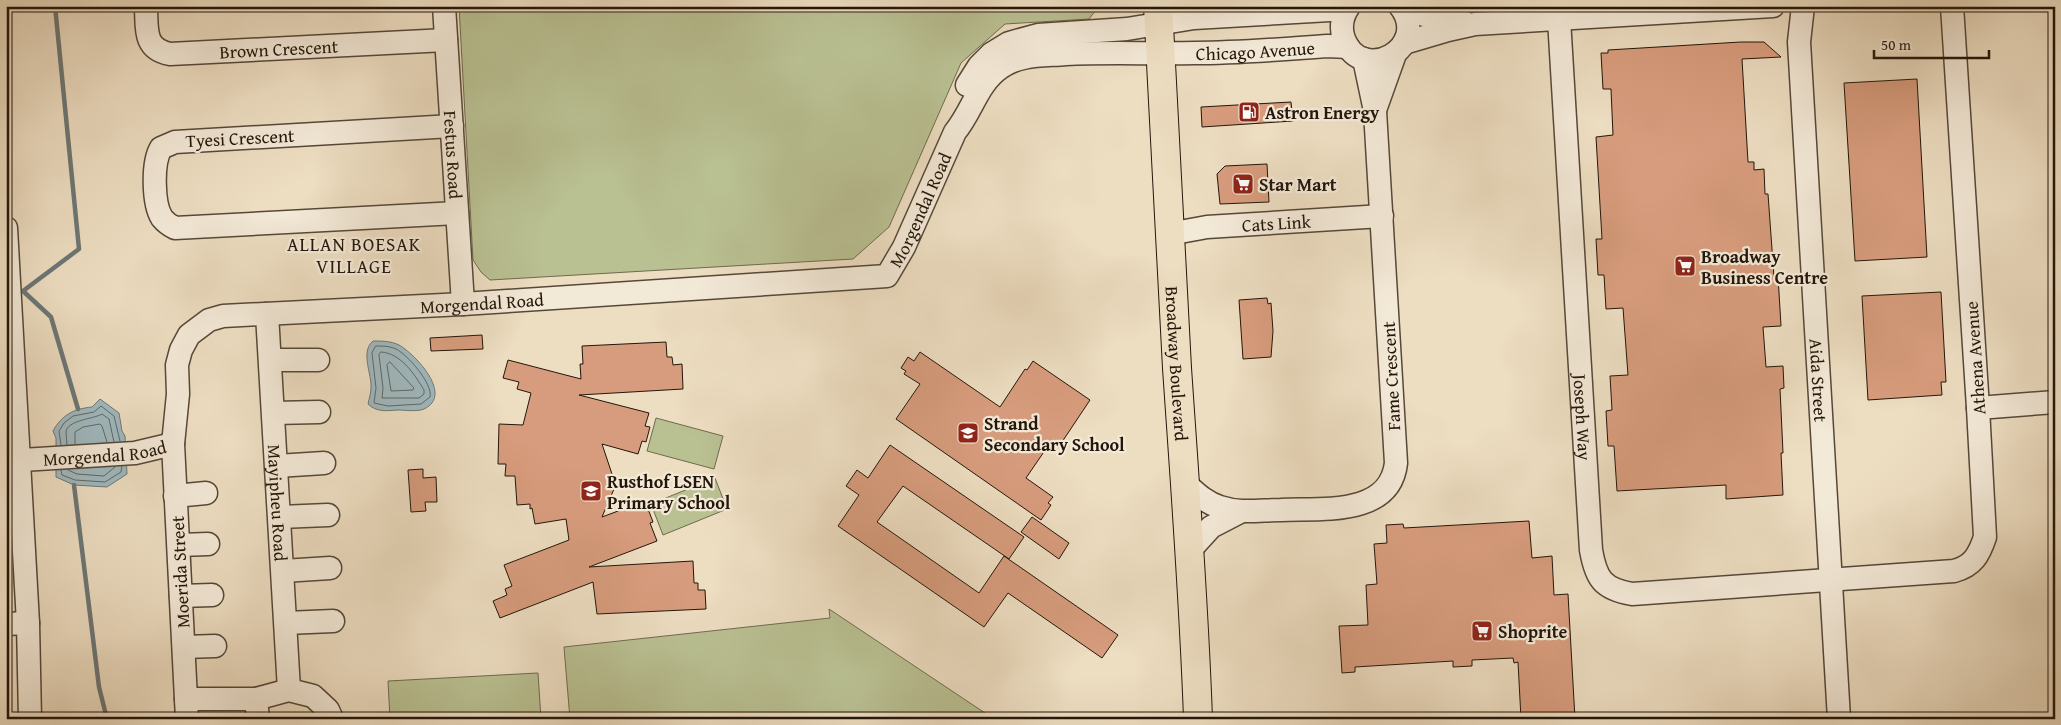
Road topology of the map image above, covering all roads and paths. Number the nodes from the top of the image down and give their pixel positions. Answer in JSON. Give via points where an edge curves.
{"nodes":[{"id":1,"x":146,"y":6,"type":"edge"},
{"id":2,"x":444,"y":6,"type":"edge"},
{"id":3,"x":1400,"y":6,"type":"edge"},
{"id":4,"x":1404,"y":6,"type":"edge"},
{"id":5,"x":1773,"y":6,"type":"edge"},
{"id":6,"x":1784,"y":6,"type":"edge"},
{"id":7,"x":1803,"y":6,"type":"edge"},
{"id":8,"x":1952,"y":6,"type":"edge"},
{"id":9,"x":1348,"y":8,"type":"edge"},
{"id":10,"x":1158,"y":14,"type":"edge"},
{"id":11,"x":1559,"y":19,"type":"junction"},
{"id":12,"x":1474,"y":24,"type":"junction"},
{"id":13,"x":446,"y":40,"type":"junction"},
{"id":14,"x":1798,"y":42,"type":"junction"},
{"id":15,"x":1400,"y":48,"type":"junction"},
{"id":16,"x":1161,"y":53,"type":"junction"},
{"id":17,"x":1356,"y":53,"type":"junction"},
{"id":18,"x":1375,"y":111,"type":"junction"},
{"id":19,"x":452,"y":126,"type":"junction"},
{"id":20,"x":955,"y":132,"type":"junction"},
{"id":21,"x":457,"y":213,"type":"junction"},
{"id":22,"x":1382,"y":216,"type":"junction"},
{"id":23,"x":6,"y":228,"type":"edge"},
{"id":24,"x":1169,"y":234,"type":"junction"},
{"id":25,"x":8,"y":294,"type":"edge"},
{"id":26,"x":463,"y":304,"type":"junction"},
{"id":27,"x":267,"y":314,"type":"junction"},
{"id":28,"x":271,"y":360,"type":"junction"},
{"id":29,"x":318,"y":360,"type":"dead end"},
{"id":30,"x":2055,"y":402,"type":"edge"},
{"id":31,"x":1978,"y":408,"type":"junction"},
{"id":32,"x":319,"y":412,"type":"dead end"},
{"id":33,"x":274,"y":414,"type":"junction"},
{"id":34,"x":173,"y":444,"type":"junction"},
{"id":35,"x":13,"y":460,"type":"edge"},
{"id":36,"x":324,"y":463,"type":"dead end"},
{"id":37,"x":277,"y":466,"type":"junction"},
{"id":38,"x":1186,"y":484,"type":"junction"},
{"id":39,"x":206,"y":493,"type":"dead end"},
{"id":40,"x":175,"y":496,"type":"junction"},
{"id":41,"x":1240,"y":512,"type":"junction"},
{"id":42,"x":328,"y":515,"type":"dead end"},
{"id":43,"x":280,"y":517,"type":"junction"},
{"id":44,"x":208,"y":544,"type":"dead end"},
{"id":45,"x":179,"y":545,"type":"junction"},
{"id":46,"x":1190,"y":550,"type":"junction"},
{"id":47,"x":330,"y":568,"type":"dead end"},
{"id":48,"x":283,"y":572,"type":"junction"},
{"id":49,"x":1830,"y":580,"type":"junction"},
{"id":50,"x":212,"y":595,"type":"dead end"},
{"id":51,"x":181,"y":596,"type":"junction"},
{"id":52,"x":333,"y":621,"type":"dead end"},
{"id":53,"x":28,"y":623,"type":"junction"},
{"id":54,"x":286,"y":623,"type":"junction"},
{"id":55,"x":6,"y":624,"type":"edge"},
{"id":56,"x":215,"y":646,"type":"dead end"},
{"id":57,"x":184,"y":647,"type":"junction"},
{"id":58,"x":289,"y":690,"type":"junction"},
{"id":59,"x":186,"y":709,"type":"edge"},
{"id":60,"x":257,"y":709,"type":"edge"},
{"id":61,"x":30,"y":719,"type":"edge"},
{"id":62,"x":332,"y":719,"type":"edge"},
{"id":63,"x":1198,"y":719,"type":"edge"},
{"id":64,"x":1839,"y":719,"type":"edge"}],
"edges":[{"from":1,"to":13,"type":"street","name":"Brown Crescent","via":[[149,39],[153,47],[170,54]]},
{"from":2,"to":13,"type":"street","name":"Festus Road"},
{"from":3,"to":15,"type":"street","name":"Fame Crescent","via":[[1408,26]]},
{"from":4,"to":12,"type":"street","via":[[1424,15]]},
{"from":5,"to":11,"type":"street"},
{"from":6,"to":14,"type":"street","name":"Aida Street"},
{"from":7,"to":14,"type":"street","name":"Aida Street"},
{"from":8,"to":31,"type":"street","name":"Athena Avenue"},
{"from":9,"to":10,"type":"street","name":"Chicago Avenue","via":[[1194,18]]},
{"from":9,"to":17,"type":"street","name":"Fame Crescent","via":[[1342,28]]},
{"from":10,"to":16,"type":"main road","name":"Broadway Boulevard"},
{"from":10,"to":20,"type":"street","name":"Morgendal Road","via":[[1127,29],[1038,35],[1009,43],[991,54],[969,80],[955,115]]},
{"from":11,"to":12,"type":"street"},
{"from":11,"to":49,"type":"street","name":"Joseph Way","via":[[1594,568],[1607,586],[1632,594]]},
{"from":12,"to":15,"type":"street"},
{"from":13,"to":19,"type":"street","name":"Festus Road"},
{"from":14,"to":49,"type":"street","name":"Aida Street"},
{"from":15,"to":17,"type":"street","name":"Chicago Avenue","via":[[1380,60]]},
{"from":15,"to":18,"type":"street","name":"Fame Crescent"},
{"from":16,"to":17,"type":"street","name":"Chicago Avenue","via":[[1328,46]]},
{"from":16,"to":20,"type":"street","name":"Morgendal Road","via":[[1032,56],[1014,61],[1000,68],[980,87],[964,121]]},
{"from":16,"to":24,"type":"main road","name":"Broadway Boulevard"},
{"from":17,"to":18,"type":"street","name":"Fame Crescent"},
{"from":18,"to":22,"type":"street","name":"Fame Crescent"},
{"from":19,"to":21,"type":"street","name":"Festus Road"},
{"from":19,"to":21,"type":"street","name":"Tyesi Crescent","via":[[175,142],[161,148],[154,165],[158,208],[166,224],[175,228]]},
{"from":20,"to":26,"type":"street","name":"Morgendal Road","via":[[904,247],[887,276]]},
{"from":21,"to":26,"type":"street","name":"Festus Road"},
{"from":22,"to":24,"type":"street","name":"Cats Link","via":[[1207,227]]},
{"from":22,"to":41,"type":"street","name":"Fame Crescent","via":[[1396,463],[1392,479],[1377,495],[1358,505]]},
{"from":23,"to":25,"type":"street"},
{"from":24,"to":38,"type":"main road","name":"Broadway Boulevard"},
{"from":25,"to":35,"type":"street"},
{"from":26,"to":27,"type":"street","name":"Morgendal Road"},
{"from":27,"to":28,"type":"street","name":"Mayipheu Road"},
{"from":27,"to":34,"type":"street","name":"Morgendal Road","via":[[223,316],[209,320],[189,335],[178,365]]},
{"from":28,"to":29,"type":"street"},
{"from":28,"to":33,"type":"street","name":"Mayipheu Road"},
{"from":30,"to":31,"type":"street"},
{"from":31,"to":49,"type":"street","name":"Athena Avenue","via":[[1985,537],[1971,564],[1954,571]]},
{"from":32,"to":33,"type":"street"},
{"from":33,"to":37,"type":"street","name":"Mayipheu Road"},
{"from":34,"to":35,"type":"street","name":"Morgendal Road","via":[[130,453]]},
{"from":34,"to":40,"type":"street","name":"Moerida Street"},
{"from":35,"to":53,"type":"street"},
{"from":36,"to":37,"type":"street"},
{"from":37,"to":43,"type":"street","name":"Mayipheu Road"},
{"from":38,"to":41,"type":"street","name":"Fame Crescent","via":[[1209,503]]},
{"from":38,"to":46,"type":"main road","name":"Broadway Boulevard"},
{"from":39,"to":40,"type":"street"},
{"from":40,"to":45,"type":"street","name":"Moerida Street"},
{"from":41,"to":46,"type":"street","name":"Fame Crescent","via":[[1211,527]]},
{"from":42,"to":43,"type":"street"},
{"from":43,"to":48,"type":"street","name":"Mayipheu Road"},
{"from":44,"to":45,"type":"street"},
{"from":45,"to":51,"type":"street","name":"Moerida Street"},
{"from":46,"to":63,"type":"main road","name":"Broadway Boulevard"},
{"from":47,"to":48,"type":"street"},
{"from":48,"to":54,"type":"street","name":"Mayipheu Road"},
{"from":49,"to":64,"type":"street","name":"Aida Street"},
{"from":50,"to":51,"type":"street"},
{"from":51,"to":57,"type":"street","name":"Moerida Street"},
{"from":52,"to":54,"type":"street"},
{"from":53,"to":55,"type":"street"},
{"from":53,"to":61,"type":"street"},
{"from":54,"to":58,"type":"street","name":"Mayipheu Road"},
{"from":56,"to":57,"type":"street"},
{"from":57,"to":59,"type":"street","name":"Moerida Street"},
{"from":58,"to":60,"type":"street"},
{"from":58,"to":62,"type":"street","via":[[313,696],[328,710]]},
{"from":59,"to":60,"type":"street"}]}
